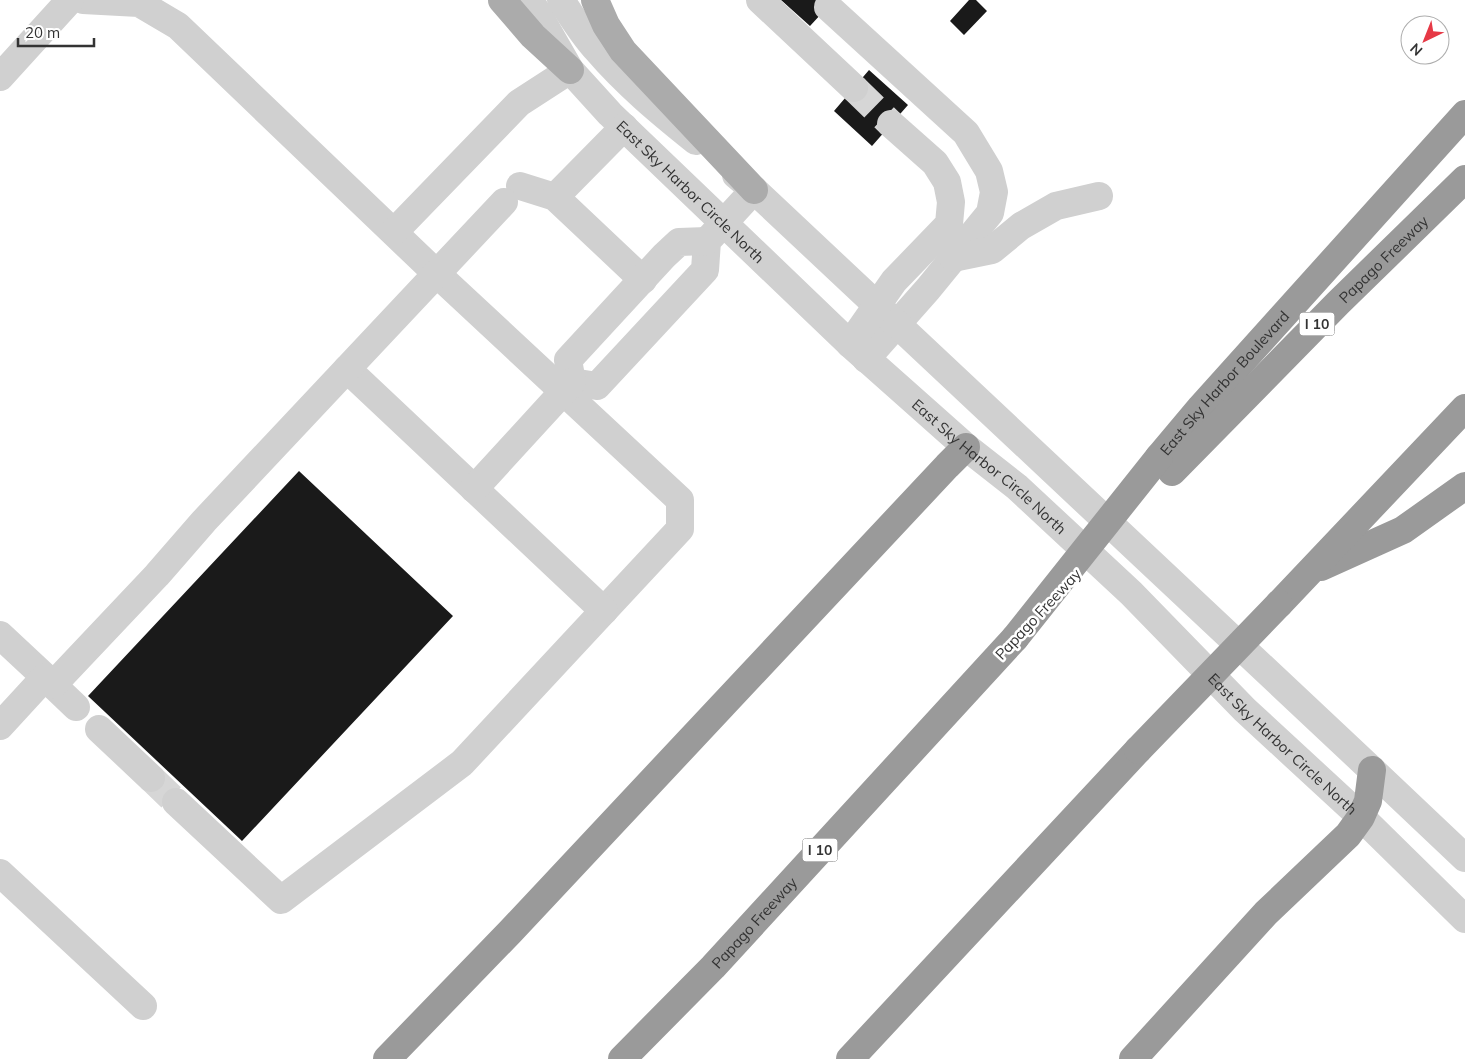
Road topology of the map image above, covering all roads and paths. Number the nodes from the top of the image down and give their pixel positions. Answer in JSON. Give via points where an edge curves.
{"nodes":[{"id":1,"x":70,"y":0,"type":"edge"},
{"id":2,"x":83,"y":0,"type":"edge"},
{"id":3,"x":502,"y":0,"type":"edge"},
{"id":4,"x":530,"y":0,"type":"edge"},
{"id":5,"x":561,"y":0,"type":"edge"},
{"id":6,"x":595,"y":0,"type":"edge"},
{"id":7,"x":760,"y":0,"type":"edge"},
{"id":8,"x":828,"y":7,"type":"dead end"},
{"id":9,"x":570,"y":70,"type":"junction"},
{"id":10,"x":0,"y":77,"type":"edge"},
{"id":11,"x":854,"y":88,"type":"tunnel mouth"},
{"id":12,"x":1465,"y":114,"type":"edge"},
{"id":13,"x":891,"y":124,"type":"tunnel mouth"},
{"id":14,"x":624,"y":127,"type":"junction"},
{"id":15,"x":1465,"y":179,"type":"edge"},
{"id":16,"x":754,"y":190,"type":"junction"},
{"id":17,"x":1099,"y":196,"type":"dead end"},
{"id":18,"x":555,"y":197,"type":"junction"},
{"id":19,"x":394,"y":232,"type":"junction"},
{"id":20,"x":715,"y":232,"type":"junction"},
{"id":21,"x":953,"y":258,"type":"junction"},
{"id":22,"x":437,"y":274,"type":"junction"},
{"id":23,"x":643,"y":280,"type":"junction"},
{"id":24,"x":886,"y":315,"type":"junction"},
{"id":25,"x":858,"y":351,"type":"junction"},
{"id":26,"x":347,"y":369,"type":"junction"},
{"id":27,"x":568,"y":387,"type":"junction"},
{"id":28,"x":1465,"y":408,"type":"edge"},
{"id":29,"x":966,"y":447,"type":"junction"},
{"id":30,"x":1166,"y":465,"type":"junction"},
{"id":31,"x":1062,"y":478,"type":"junction"},
{"id":32,"x":1465,"y":486,"type":"edge"},
{"id":33,"x":474,"y":489,"type":"junction"},
{"id":34,"x":1310,"y":572,"type":"junction"},
{"id":35,"x":604,"y":611,"type":"junction"},
{"id":36,"x":0,"y":635,"type":"edge"},
{"id":37,"x":49,"y":681,"type":"junction"},
{"id":38,"x":76,"y":707,"type":"dead end"},
{"id":39,"x":0,"y":726,"type":"edge"},
{"id":40,"x":99,"y":729,"type":"dead end"},
{"id":41,"x":1372,"y":770,"type":"junction"},
{"id":42,"x":152,"y":778,"type":"tunnel mouth"},
{"id":43,"x":176,"y":802,"type":"tunnel mouth"},
{"id":44,"x":1360,"y":817,"type":"junction"},
{"id":45,"x":1465,"y":858,"type":"edge"},
{"id":46,"x":0,"y":873,"type":"edge"},
{"id":47,"x":1465,"y":919,"type":"edge"},
{"id":48,"x":143,"y":1006,"type":"dead end"},
{"id":49,"x":387,"y":1059,"type":"edge"},
{"id":50,"x":622,"y":1059,"type":"edge"},
{"id":51,"x":850,"y":1059,"type":"edge"},
{"id":52,"x":1132,"y":1059,"type":"edge"}],
"edges":[{"from":1,"to":10,"type":"street"},
{"from":2,"to":19,"type":"street","via":[[139,3],[178,26]]},
{"from":3,"to":9,"type":"main road","via":[[533,36]]},
{"from":4,"to":9,"type":"street","name":"East Sky Harbor Circle North"},
{"from":5,"to":16,"type":"street","via":[[587,38],[618,72],[661,113]]},
{"from":6,"to":16,"type":"main road","via":[[623,51]]},
{"from":7,"to":11,"type":"street"},
{"from":8,"to":21,"type":"street","via":[[966,133],[989,171],[994,192],[990,213]]},
{"from":9,"to":14,"type":"street","name":"East Sky Harbor Circle North"},
{"from":9,"to":19,"type":"street","via":[[519,103]]},
{"from":12,"to":30,"type":"highway","name":"East Sky Harbor Boulevard","via":[[1201,407]]},
{"from":13,"to":24,"type":"street","via":[[934,164],[947,182],[951,202],[949,224],[894,280]]},
{"from":14,"to":18,"type":"street"},
{"from":14,"to":20,"type":"street","name":"East Sky Harbor Circle North"},
{"from":15,"to":30,"type":"highway","name":"Papago Freeway","number":"I 10"},
{"from":16,"to":20,"type":"street"},
{"from":16,"to":24,"type":"street"},
{"from":17,"to":21,"type":"street","via":[[1056,206],[1021,226],[992,250]]},
{"from":18,"to":22,"type":"street","via":[[512,194]]},
{"from":18,"to":23,"type":"street"},
{"from":19,"to":22,"type":"street"},
{"from":20,"to":23,"type":"street","via":[[679,242]]},
{"from":20,"to":25,"type":"street","name":"East Sky Harbor Circle North"},
{"from":20,"to":27,"type":"street","via":[[705,270],[597,386]]},
{"from":21,"to":24,"type":"street"},
{"from":22,"to":26,"type":"street"},
{"from":22,"to":27,"type":"street"},
{"from":23,"to":27,"type":"street","via":[[568,360]]},
{"from":24,"to":25,"type":"street"},
{"from":24,"to":31,"type":"street"},
{"from":25,"to":29,"type":"street","name":"East Sky Harbor Circle North"},
{"from":26,"to":33,"type":"street"},
{"from":26,"to":37,"type":"street"},
{"from":27,"to":33,"type":"street"},
{"from":27,"to":35,"type":"street","via":[[680,500],[680,528]]},
{"from":28,"to":34,"type":"highway"},
{"from":29,"to":31,"type":"street","via":[[1007,456]]},
{"from":29,"to":44,"type":"street","name":"East Sky Harbor Circle North","via":[[1017,486],[1131,593],[1245,710]]},
{"from":29,"to":49,"type":"highway"},
{"from":30,"to":50,"type":"highway","name":"Papago Freeway","number":"I 10","bridge":true,"via":[[1015,638],[713,967]]},
{"from":31,"to":41,"type":"street"},
{"from":32,"to":34,"type":"highway","via":[[1403,530]]},
{"from":33,"to":35,"type":"street"},
{"from":34,"to":51,"type":"highway","bridge":true,"via":[[1138,750]]},
{"from":35,"to":43,"type":"street","via":[[462,763],[281,900]]},
{"from":36,"to":37,"type":"street"},
{"from":37,"to":38,"type":"street"},
{"from":37,"to":39,"type":"street"},
{"from":40,"to":42,"type":"street"},
{"from":41,"to":44,"type":"highway","via":[[1368,801]]},
{"from":41,"to":45,"type":"street"},
{"from":44,"to":47,"type":"street","name":"East Sky Harbor Circle North"},
{"from":44,"to":52,"type":"highway","via":[[1334,850],[1266,913]]},
{"from":46,"to":48,"type":"street"}]}
